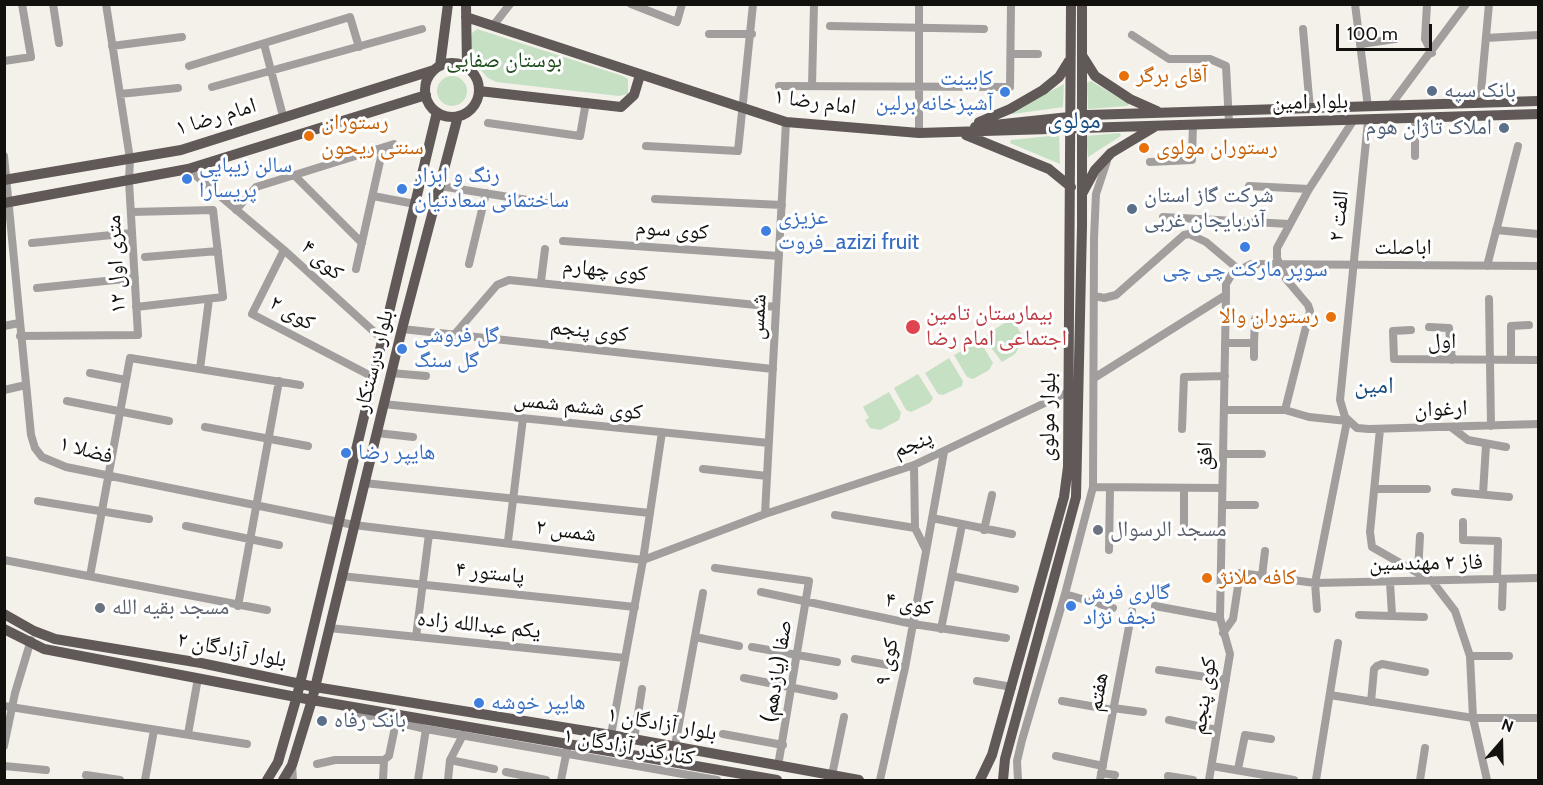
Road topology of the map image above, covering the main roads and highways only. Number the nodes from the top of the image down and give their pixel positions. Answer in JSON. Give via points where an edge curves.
{"nodes":[{"id":1,"x":448,"y":4,"type":"edge"},
{"id":2,"x":466,"y":4,"type":"edge"},
{"id":3,"x":1071,"y":4,"type":"edge"},
{"id":4,"x":1082,"y":4,"type":"edge"},
{"id":5,"x":466,"y":17,"type":"junction"},
{"id":6,"x":1083,"y":57,"type":"junction"},
{"id":7,"x":1070,"y":58,"type":"junction"},
{"id":8,"x":467,"y":67,"type":"junction"},
{"id":9,"x":437,"y":68,"type":"junction"},
{"id":10,"x":640,"y":75,"type":"junction"},
{"id":11,"x":479,"y":91,"type":"junction"},
{"id":12,"x":426,"y":95,"type":"junction"},
{"id":13,"x":1539,"y":101,"type":"edge"},
{"id":14,"x":1480,"y":102,"type":"junction"},
{"id":15,"x":437,"y":112,"type":"junction"},
{"id":16,"x":1160,"y":113,"type":"junction"},
{"id":17,"x":1539,"y":114,"type":"edge"},
{"id":18,"x":1082,"y":115,"type":"junction"},
{"id":19,"x":458,"y":116,"type":"junction"},
{"id":20,"x":1068,"y":116,"type":"junction"},
{"id":21,"x":1479,"y":116,"type":"junction"},
{"id":22,"x":1158,"y":125,"type":"junction"},
{"id":23,"x":1082,"y":128,"type":"junction"},
{"id":24,"x":1068,"y":129,"type":"junction"},
{"id":25,"x":954,"y":132,"type":"junction"},
{"id":26,"x":5,"y":180,"type":"edge"},
{"id":27,"x":1071,"y":188,"type":"junction"},
{"id":28,"x":1082,"y":195,"type":"junction"},
{"id":29,"x":7,"y":203,"type":"edge"},
{"id":30,"x":415,"y":204,"type":"junction"},
{"id":31,"x":434,"y":208,"type":"junction"},
{"id":32,"x":1073,"y":467,"type":"junction"},
{"id":33,"x":4,"y":614,"type":"edge"},
{"id":34,"x":4,"y":630,"type":"edge"},
{"id":35,"x":300,"y":683,"type":"junction"},
{"id":36,"x":315,"y":687,"type":"junction"},
{"id":37,"x":297,"y":696,"type":"junction"},
{"id":38,"x":312,"y":700,"type":"junction"},
{"id":39,"x":995,"y":743,"type":"junction"},
{"id":40,"x":1008,"y":746,"type":"junction"},
{"id":41,"x":671,"y":772,"type":"edge"},
{"id":42,"x":267,"y":780,"type":"edge"},
{"id":43,"x":283,"y":780,"type":"edge"},
{"id":44,"x":777,"y":780,"type":"edge"},
{"id":45,"x":859,"y":780,"type":"edge"},
{"id":46,"x":980,"y":780,"type":"edge"},
{"id":47,"x":1003,"y":780,"type":"edge"}],
"edges":[{"from":1,"to":9,"type":"main road"},
{"from":2,"to":5,"type":"main road"},
{"from":3,"to":7,"type":"main road","name":"بلوار مولوی"},
{"from":4,"to":6,"type":"main road","name":"بلوار مولوی"},
{"from":5,"to":8,"type":"main road"},
{"from":5,"to":10,"type":"main road","name":"امام رضا ۱"},
{"from":6,"to":16,"type":"main road","via":[[1095,76]]},
{"from":6,"to":18,"type":"main road","name":"بلوار مولوی"},
{"from":7,"to":20,"type":"main road","name":"بلوار مولوی"},
{"from":7,"to":25,"type":"main road","via":[[1059,77],[1043,90],[1010,109]]},
{"from":8,"to":9,"type":"main road","via":[[454,63]]},
{"from":8,"to":11,"type":"main road","via":[[476,78]]},
{"from":9,"to":12,"type":"main road","via":[[426,81]]},
{"from":9,"to":26,"type":"main road","name":"امام رضا ۱","via":[[181,150]]},
{"from":10,"to":11,"type":"main road","via":[[634,95],[621,107]]},
{"from":10,"to":25,"type":"main road","name":"امام رضا ۱","via":[[786,122],[919,134]]},
{"from":11,"to":19,"type":"main road","via":[[475,105]]},
{"from":12,"to":15,"type":"main road"},
{"from":12,"to":29,"type":"main road","name":"امام رضا ۱","via":[[188,169]]},
{"from":13,"to":14,"type":"main road","name":"بلوار امین"},
{"from":14,"to":16,"type":"main road","name":"بلوار امین"},
{"from":14,"to":21,"type":"main road"},
{"from":15,"to":19,"type":"main road"},
{"from":15,"to":30,"type":"main road","name":"بلوار درستکار"},
{"from":16,"to":18,"type":"main road","name":"بلوار امین"},
{"from":17,"to":21,"type":"main road","name":"بلوار امین"},
{"from":18,"to":20,"type":"main road","name":"امام رضا ۱"},
{"from":18,"to":23,"type":"main road","name":"بلوار مولوی"},
{"from":19,"to":31,"type":"main road","name":"بلوار درستکار"},
{"from":20,"to":24,"type":"main road","name":"بلوار مولوی"},
{"from":20,"to":25,"type":"main road","name":"امام رضا ۱"},
{"from":21,"to":22,"type":"main road","name":"بلوار امین"},
{"from":22,"to":23,"type":"main road","name":"بلوار امین"},
{"from":22,"to":28,"type":"main road","via":[[1111,153],[1095,170]]},
{"from":23,"to":24,"type":"main road","name":"امام رضا ۱"},
{"from":23,"to":28,"type":"main road","name":"بلوار مولوی"},
{"from":24,"to":25,"type":"main road","name":"امام رضا ۱"},
{"from":24,"to":27,"type":"main road","name":"بلوار مولوی"},
{"from":25,"to":27,"type":"main road","via":[[1049,169]]},
{"from":27,"to":32,"type":"main road","name":"بلوار مولوی","via":[[1068,392]]},
{"from":28,"to":32,"type":"main road","name":"بلوار مولوی"},
{"from":30,"to":31,"type":"main road"},
{"from":30,"to":35,"type":"main road","name":"بلوار درستکار"},
{"from":31,"to":36,"type":"main road","name":"بلوار درستکار"},
{"from":32,"to":39,"type":"main road","name":"بلوار مولوی"},
{"from":32,"to":40,"type":"main road","name":"بلوار مولوی","via":[[1076,497]]},
{"from":33,"to":35,"type":"main road","name":"بلوار آزادگان ۲","via":[[55,639]]},
{"from":34,"to":37,"type":"main road","name":"بلوار آزادگان ۲","via":[[44,649]]},
{"from":35,"to":36,"type":"main road","name":"بلوار آزادگان ۲"},
{"from":35,"to":37,"type":"main road","name":"بلوار درستکار"},
{"from":36,"to":38,"type":"main road","name":"بلوار درستکار"},
{"from":36,"to":45,"type":"main road","name":"بلوار آزادگان ۱"},
{"from":37,"to":38,"type":"main road","name":"بلوار آزادگان ۲"},
{"from":37,"to":42,"type":"main road","name":"بلوار درستکار","via":[[278,762]]},
{"from":38,"to":41,"type":"main road","name":"بلوار آزادگان ۱","via":[[567,748]]},
{"from":38,"to":43,"type":"main road","name":"بلوار درستکار","via":[[292,765]]},
{"from":39,"to":40,"type":"main road","via":[[1001,748]]},
{"from":39,"to":46,"type":"main road","name":"بلوار مولوی"},
{"from":40,"to":47,"type":"main road","name":"بلوار مولوی"},
{"from":41,"to":44,"type":"main road","name":"بلوار آزادگان ۱"}]}
